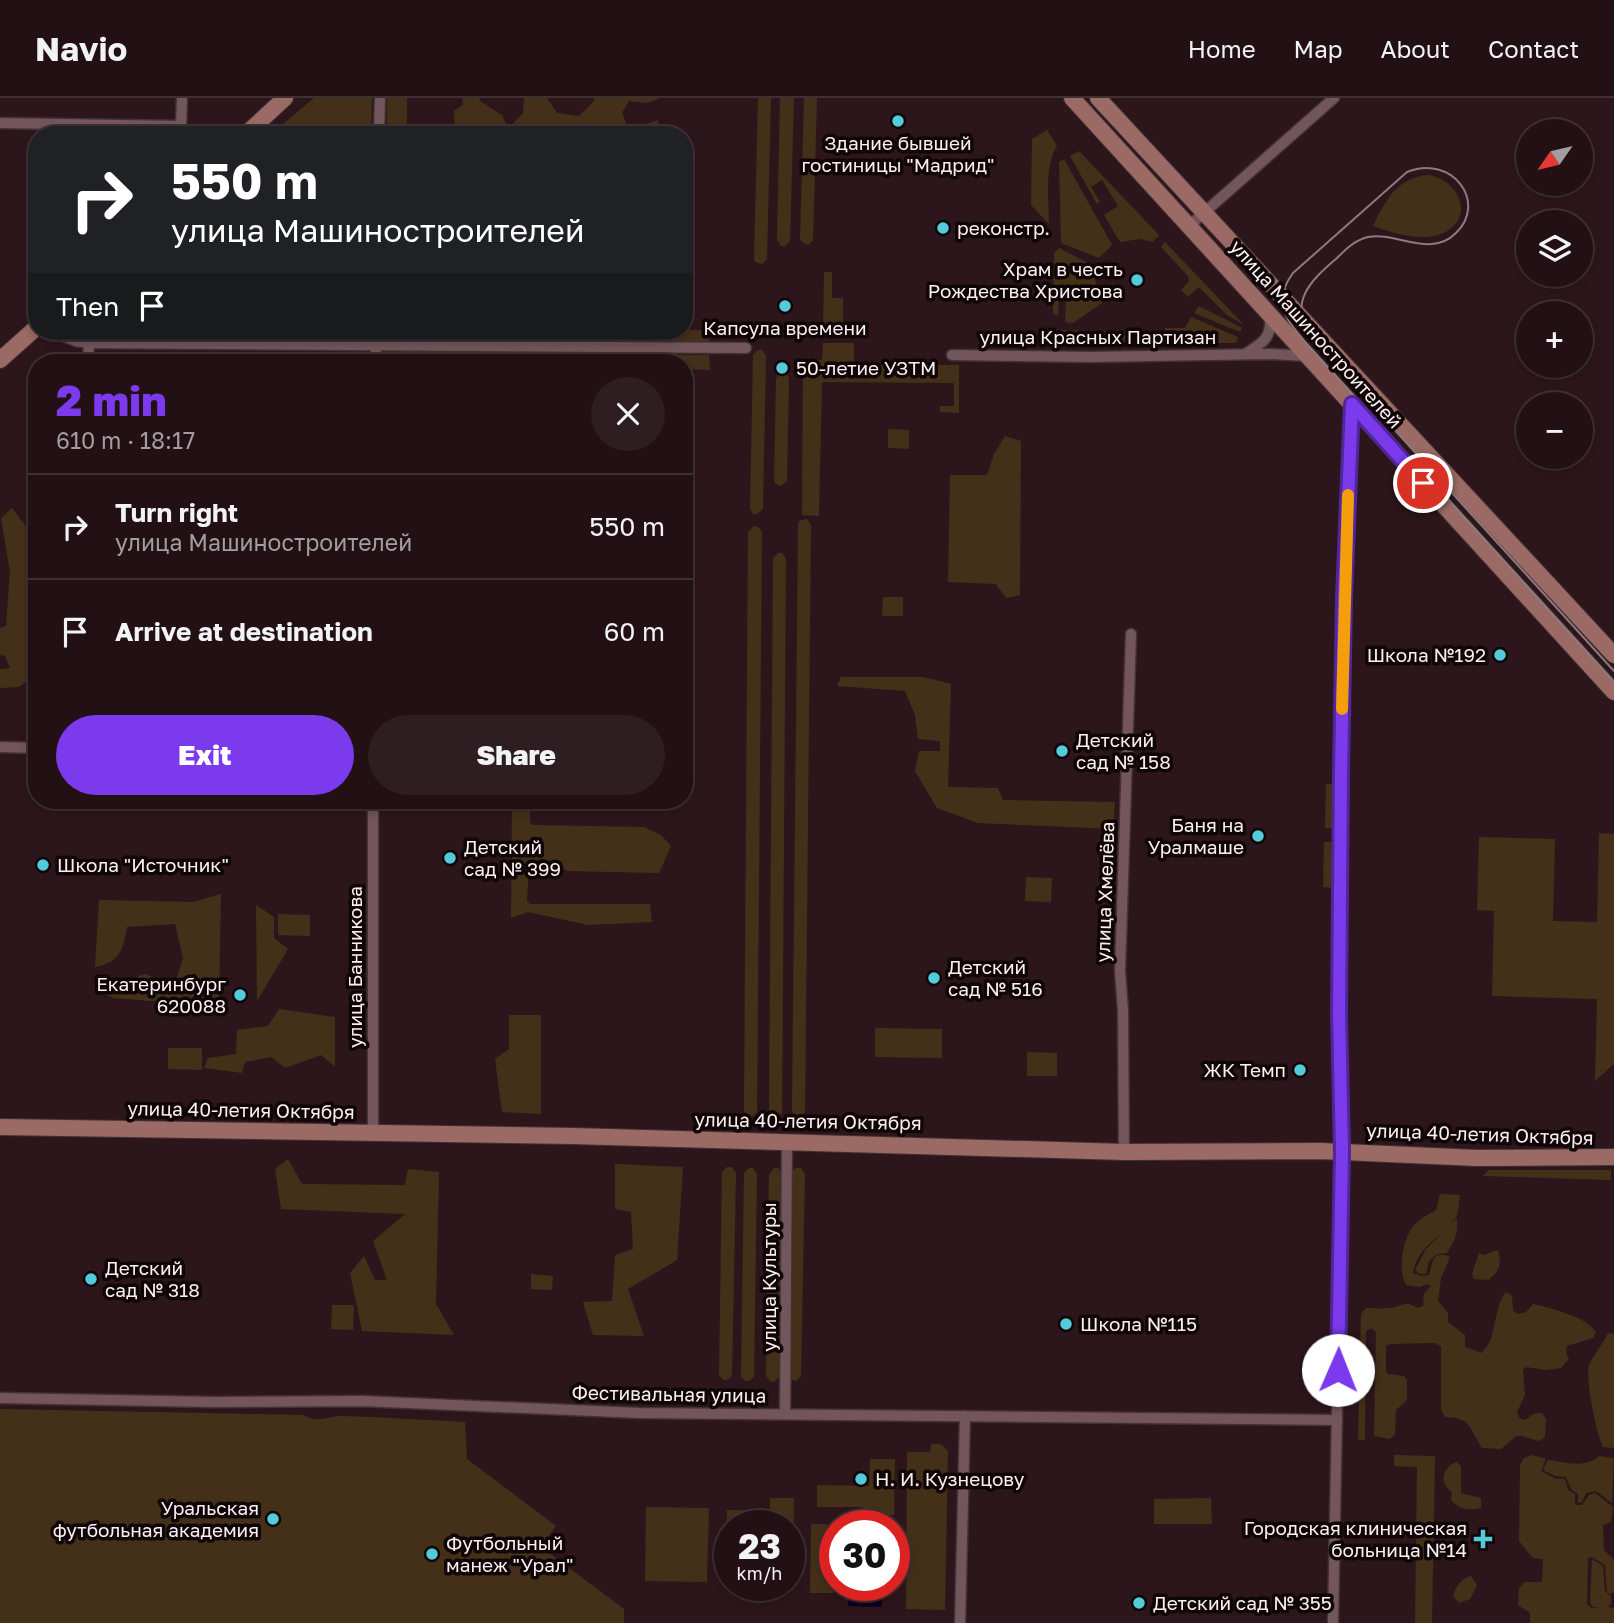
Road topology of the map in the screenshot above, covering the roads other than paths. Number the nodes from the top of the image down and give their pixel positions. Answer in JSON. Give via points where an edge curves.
{"nodes":[{"id":1,"x":182,"y":98,"type":"edge"},
{"id":2,"x":285,"y":98,"type":"edge"},
{"id":3,"x":380,"y":98,"type":"edge"},
{"id":4,"x":1072,"y":98,"type":"edge"},
{"id":5,"x":1098,"y":98,"type":"edge"},
{"id":6,"x":1334,"y":98,"type":"edge"},
{"id":7,"x":0,"y":123,"type":"edge"},
{"id":8,"x":80,"y":126,"type":"edge"},
{"id":9,"x":186,"y":126,"type":"edge"},
{"id":10,"x":255,"y":126,"type":"edge"},
{"id":11,"x":379,"y":126,"type":"edge"},
{"id":12,"x":1205,"y":212,"type":"junction"},
{"id":13,"x":1189,"y":226,"type":"junction"},
{"id":14,"x":1270,"y":314,"type":"junction"},
{"id":15,"x":28,"y":335,"type":"edge"},
{"id":16,"x":73,"y":340,"type":"edge"},
{"id":17,"x":376,"y":340,"type":"edge"},
{"id":18,"x":89,"y":343,"type":"junction"},
{"id":19,"x":376,"y":345,"type":"junction"},
{"id":20,"x":746,"y":348,"type":"dead end"},
{"id":21,"x":88,"y":354,"type":"edge"},
{"id":22,"x":376,"y":354,"type":"edge"},
{"id":23,"x":1245,"y":354,"type":"junction"},
{"id":24,"x":952,"y":355,"type":"dead end"},
{"id":25,"x":1308,"y":356,"type":"junction"},
{"id":26,"x":0,"y":360,"type":"edge"},
{"id":27,"x":1352,"y":404,"type":"junction"},
{"id":28,"x":1131,"y":634,"type":"dead end"},
{"id":29,"x":1614,"y":656,"type":"edge"},
{"id":30,"x":1614,"y":692,"type":"edge"},
{"id":31,"x":0,"y":747,"type":"edge"},
{"id":32,"x":28,"y":748,"type":"edge"},
{"id":33,"x":373,"y":809,"type":"edge"},
{"id":34,"x":0,"y":1127,"type":"edge"},
{"id":35,"x":373,"y":1133,"type":"junction"},
{"id":36,"x":787,"y":1141,"type":"junction"},
{"id":37,"x":1342,"y":1151,"type":"junction"},
{"id":38,"x":1124,"y":1152,"type":"junction"},
{"id":39,"x":1614,"y":1157,"type":"edge"},
{"id":40,"x":0,"y":1398,"type":"edge"},
{"id":41,"x":785,"y":1414,"type":"junction"},
{"id":42,"x":964,"y":1416,"type":"junction"},
{"id":43,"x":1337,"y":1420,"type":"junction"},
{"id":44,"x":960,"y":1623,"type":"edge"},
{"id":45,"x":1333,"y":1623,"type":"edge"}],
"edges":[{"from":1,"to":9,"type":"street"},
{"from":2,"to":10,"type":"main road"},
{"from":3,"to":11,"type":"street"},
{"from":4,"to":13,"type":"main road","name":"улица Машиностроителей"},
{"from":5,"to":12,"type":"main road","name":"улица Машиностроителей"},
{"from":6,"to":12,"type":"street"},
{"from":7,"to":8,"type":"street"},
{"from":12,"to":13,"type":"street"},
{"from":12,"to":29,"type":"main road","name":"улица Машиностроителей"},
{"from":13,"to":14,"type":"main road","name":"улица Машиностроителей"},
{"from":14,"to":23,"type":"street","via":[[1267,338]]},
{"from":14,"to":25,"type":"main road","name":"улица Машиностроителей"},
{"from":15,"to":26,"type":"main road"},
{"from":16,"to":18,"type":"street"},
{"from":17,"to":19,"type":"street"},
{"from":18,"to":19,"type":"street"},
{"from":18,"to":21,"type":"street"},
{"from":19,"to":20,"type":"street"},
{"from":19,"to":22,"type":"street"},
{"from":23,"to":24,"type":"street","name":"улица Красных Партизан"},
{"from":23,"to":25,"type":"street","name":"улица Красных Партизан"},
{"from":25,"to":27,"type":"main road","name":"улица Машиностроителей"},
{"from":27,"to":30,"type":"main road","name":"улица Машиностроителей"},
{"from":27,"to":37,"type":"street","via":[[1341,774]]},
{"from":28,"to":38,"type":"street","name":"улица Хмелёва","via":[[1120,971]]},
{"from":31,"to":32,"type":"street"},
{"from":33,"to":35,"type":"street","name":"улица Банникова"},
{"from":34,"to":35,"type":"main road","name":"улица 40-летия Октября"},
{"from":35,"to":36,"type":"main road","name":"улица 40-летия Октября"},
{"from":36,"to":38,"type":"main road","name":"улица 40-летия Октября"},
{"from":36,"to":41,"type":"street","name":"улица Культуры"},
{"from":37,"to":38,"type":"main road","name":"улица 40-летия Октября"},
{"from":37,"to":39,"type":"main road","name":"улица 40-летия Октября","via":[[1477,1158]]},
{"from":37,"to":43,"type":"street"},
{"from":40,"to":41,"type":"street","name":"Фестивальная улица","via":[[362,1401]]},
{"from":41,"to":42,"type":"street","name":"Фестивальная улица"},
{"from":42,"to":43,"type":"street","name":"Фестивальная улица"},
{"from":42,"to":44,"type":"street"},
{"from":43,"to":45,"type":"street"}]}
